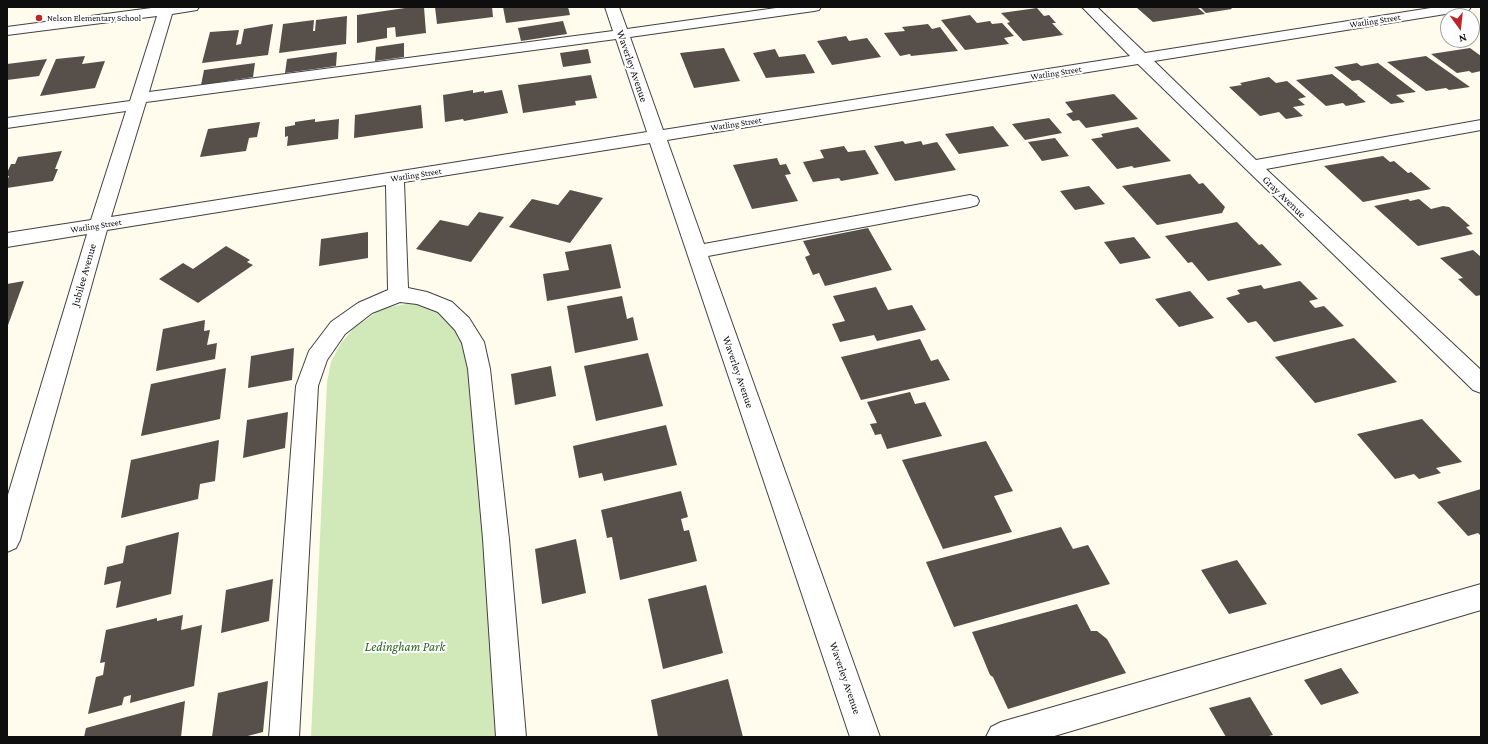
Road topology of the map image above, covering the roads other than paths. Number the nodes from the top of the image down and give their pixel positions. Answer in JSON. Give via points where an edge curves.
{"nodes":[{"id":1,"x":192,"y":7,"type":"edge"},
{"id":2,"x":612,"y":7,"type":"edge"},
{"id":3,"x":814,"y":7,"type":"edge"},
{"id":4,"x":1089,"y":7,"type":"edge"},
{"id":5,"x":1464,"y":7,"type":"edge"},
{"id":6,"x":166,"y":10,"type":"junction"},
{"id":7,"x":7,"y":31,"type":"edge"},
{"id":8,"x":621,"y":34,"type":"junction"},
{"id":9,"x":1142,"y":59,"type":"junction"},
{"id":10,"x":137,"y":102,"type":"junction"},
{"id":11,"x":7,"y":123,"type":"edge"},
{"id":12,"x":1481,"y":124,"type":"edge"},
{"id":13,"x":656,"y":136,"type":"junction"},
{"id":14,"x":1252,"y":166,"type":"junction"},
{"id":15,"x":395,"y":178,"type":"junction"},
{"id":16,"x":970,"y":201,"type":"dead end"},
{"id":17,"x":100,"y":225,"type":"junction"},
{"id":18,"x":7,"y":240,"type":"edge"},
{"id":19,"x":696,"y":252,"type":"junction"},
{"id":20,"x":398,"y":294,"type":"junction"},
{"id":21,"x":1481,"y":384,"type":"edge"},
{"id":22,"x":7,"y":540,"type":"edge"},
{"id":23,"x":1481,"y":596,"type":"edge"},
{"id":24,"x":284,"y":737,"type":"edge"},
{"id":25,"x":511,"y":737,"type":"edge"},
{"id":26,"x":865,"y":737,"type":"edge"},
{"id":27,"x":1001,"y":737,"type":"edge"}],
"edges":[{"from":1,"to":6,"type":"street"},
{"from":2,"to":8,"type":"street","name":"Waverley Avenue"},
{"from":3,"to":8,"type":"street"},
{"from":4,"to":9,"type":"street","name":"Gray Avenue"},
{"from":5,"to":9,"type":"street","name":"Watling Street"},
{"from":6,"to":7,"type":"street"},
{"from":6,"to":10,"type":"street","name":"Jubilee Avenue"},
{"from":8,"to":10,"type":"street"},
{"from":8,"to":13,"type":"street","name":"Waverley Avenue"},
{"from":9,"to":13,"type":"street","name":"Watling Street"},
{"from":9,"to":14,"type":"street","name":"Gray Avenue"},
{"from":10,"to":11,"type":"street"},
{"from":10,"to":17,"type":"street","name":"Jubilee Avenue"},
{"from":12,"to":14,"type":"street"},
{"from":13,"to":15,"type":"street","name":"Watling Street"},
{"from":13,"to":19,"type":"street","name":"Waverley Avenue"},
{"from":14,"to":21,"type":"street","name":"Gray Avenue"},
{"from":15,"to":17,"type":"street","name":"Watling Street"},
{"from":15,"to":20,"type":"street"},
{"from":16,"to":19,"type":"street"},
{"from":17,"to":18,"type":"street","name":"Watling Street"},
{"from":17,"to":22,"type":"street","name":"Jubilee Avenue"},
{"from":19,"to":26,"type":"street","name":"Waverley Avenue"},
{"from":20,"to":24,"type":"street","via":[[365,308],[338,328],[317,357],[307,386]]},
{"from":20,"to":25,"type":"street","via":[[420,297],[445,307],[462,324],[474,342],[496,539]]},
{"from":23,"to":27,"type":"street"}]}
